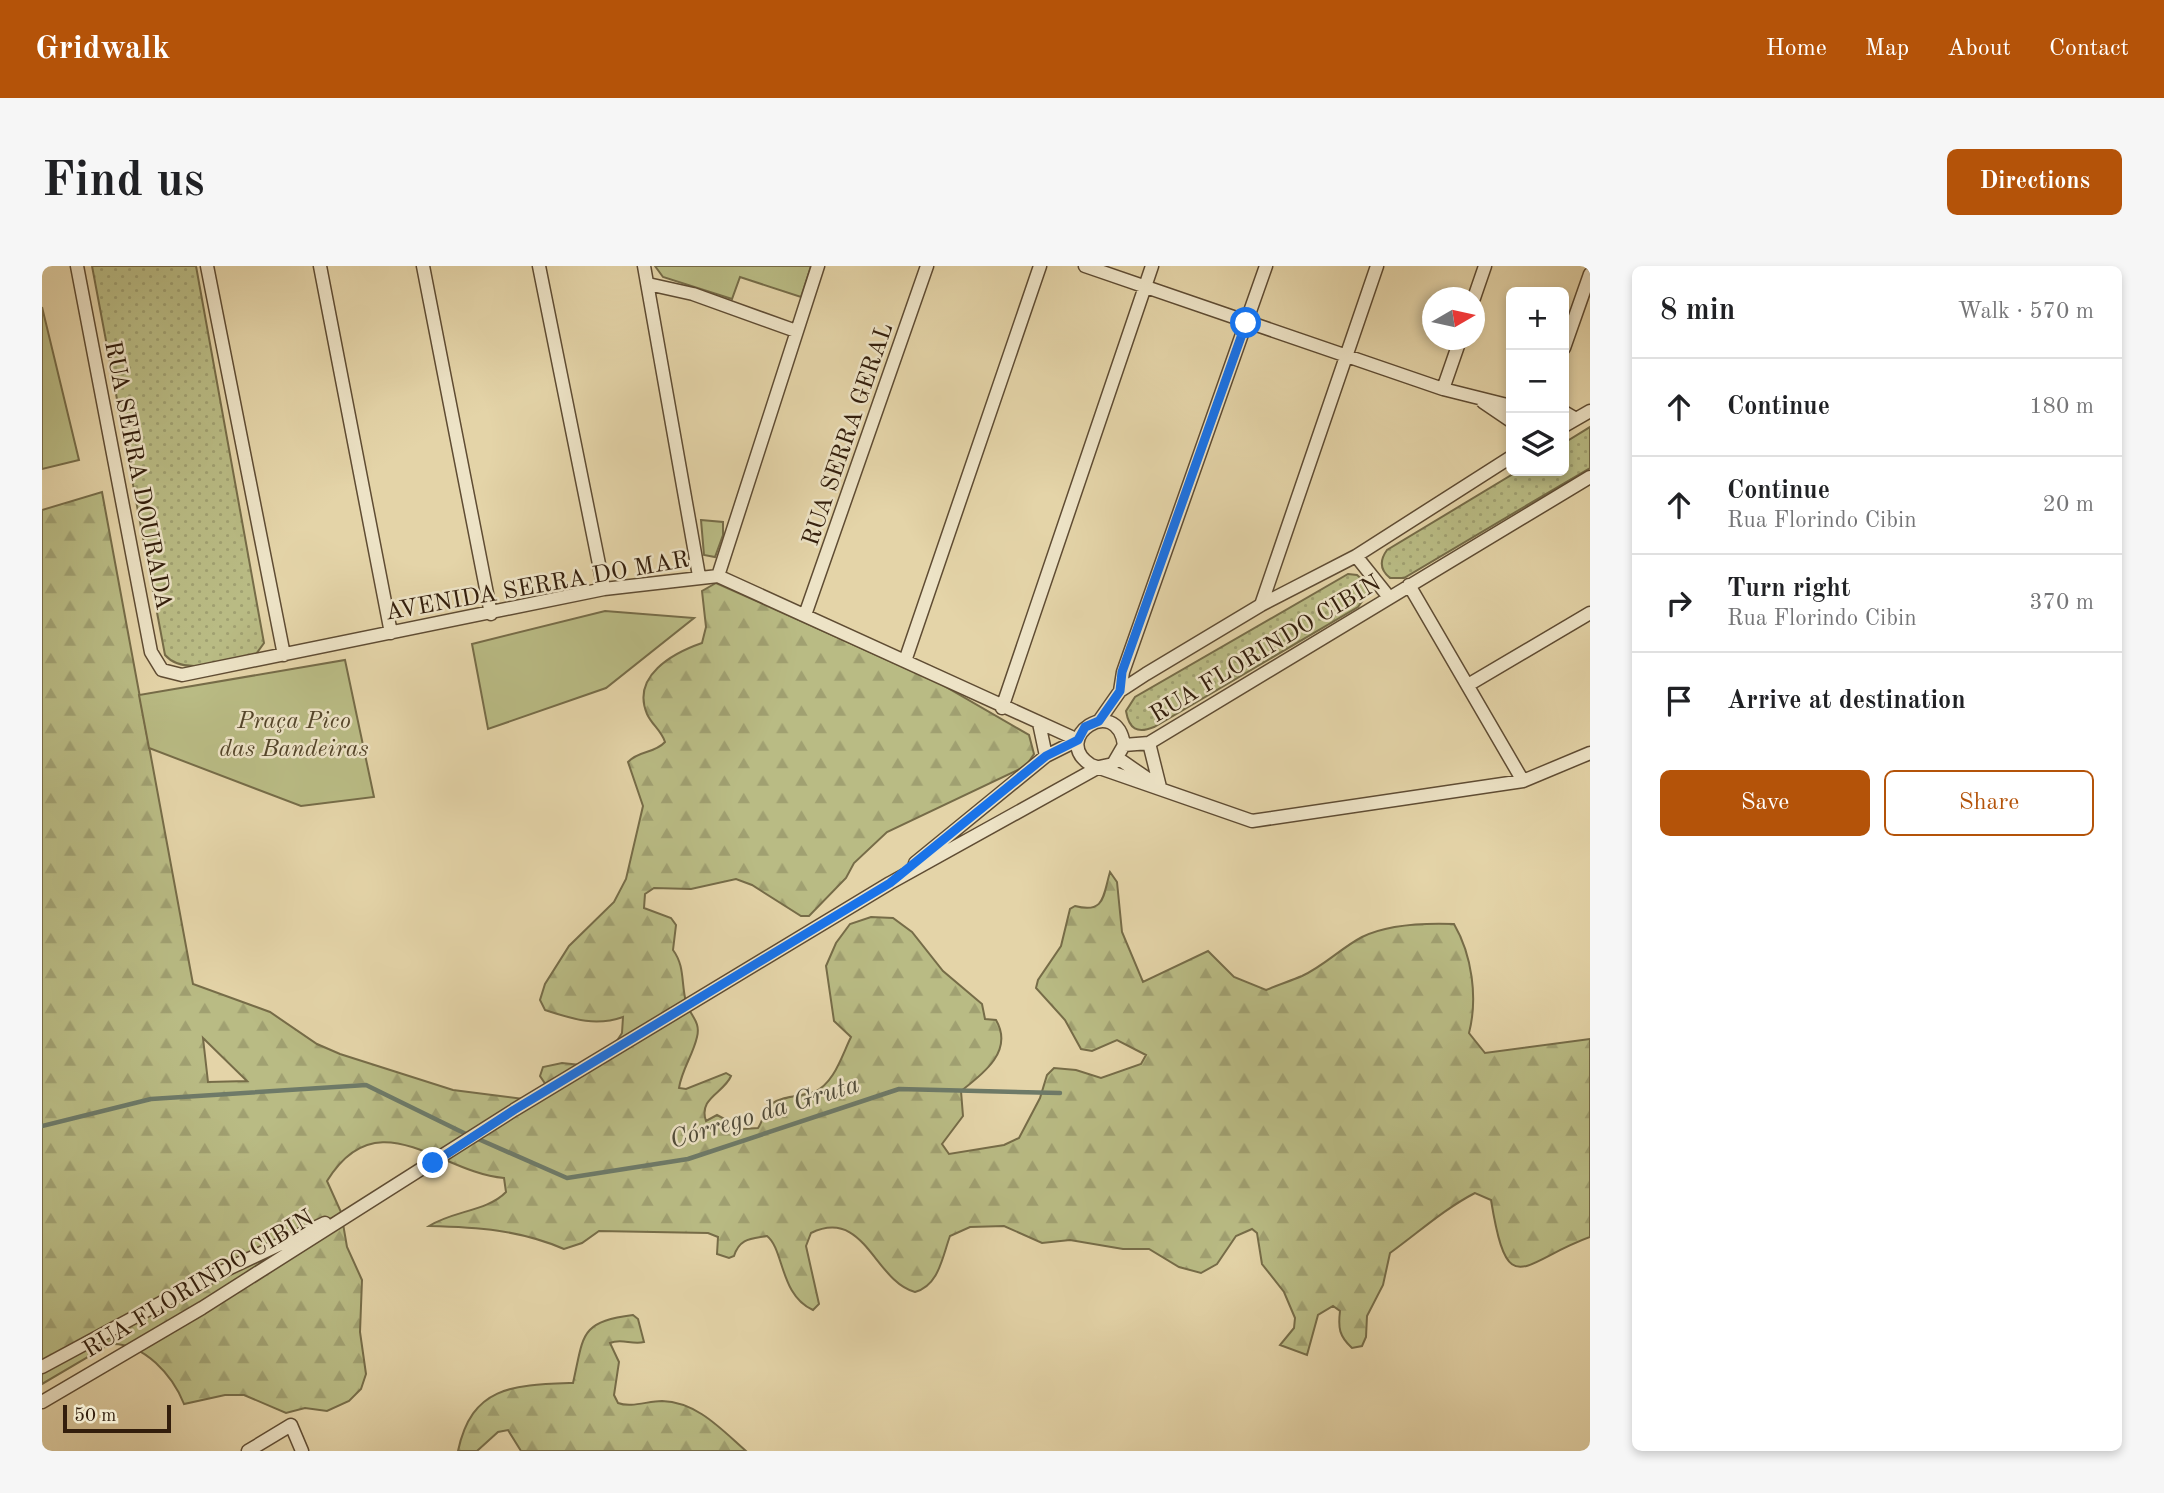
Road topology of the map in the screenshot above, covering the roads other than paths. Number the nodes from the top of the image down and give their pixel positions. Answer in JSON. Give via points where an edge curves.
{"nodes":[{"id":1,"x":77,"y":266,"type":"edge"},
{"id":2,"x":207,"y":266,"type":"edge"},
{"id":3,"x":320,"y":266,"type":"edge"},
{"id":4,"x":423,"y":266,"type":"edge"},
{"id":5,"x":539,"y":266,"type":"edge"},
{"id":6,"x":644,"y":266,"type":"edge"},
{"id":7,"x":818,"y":266,"type":"edge"},
{"id":8,"x":927,"y":266,"type":"edge"},
{"id":9,"x":1040,"y":266,"type":"edge"},
{"id":10,"x":1085,"y":266,"type":"edge"},
{"id":11,"x":1152,"y":266,"type":"edge"},
{"id":12,"x":1266,"y":266,"type":"edge"},
{"id":13,"x":1377,"y":266,"type":"edge"},
{"id":14,"x":1485,"y":266,"type":"edge"},
{"id":15,"x":1590,"y":274,"type":"edge"},
{"id":16,"x":648,"y":285,"type":"junction"},
{"id":17,"x":1146,"y":286,"type":"junction"},
{"id":18,"x":1478,"y":287,"type":"edge"},
{"id":19,"x":1246,"y":323,"type":"junction"},
{"id":20,"x":796,"y":331,"type":"junction"},
{"id":21,"x":1569,"y":334,"type":"edge"},
{"id":22,"x":1457,"y":350,"type":"edge"},
{"id":23,"x":1347,"y":356,"type":"junction"},
{"id":24,"x":1443,"y":389,"type":"junction"},
{"id":25,"x":1477,"y":398,"type":"junction"},
{"id":26,"x":1506,"y":404,"type":"edge"},
{"id":27,"x":1590,"y":411,"type":"edge"},
{"id":28,"x":1506,"y":418,"type":"edge"},
{"id":29,"x":1569,"y":423,"type":"edge"},
{"id":30,"x":1506,"y":460,"type":"edge"},
{"id":31,"x":1590,"y":477,"type":"edge"},
{"id":32,"x":1356,"y":556,"type":"junction"},
{"id":33,"x":1273,"y":570,"type":"junction"},
{"id":34,"x":699,"y":576,"type":"junction"},
{"id":35,"x":718,"y":576,"type":"junction"},
{"id":36,"x":1409,"y":585,"type":"junction"},
{"id":37,"x":1295,"y":588,"type":"junction"},
{"id":38,"x":604,"y":589,"type":"junction"},
{"id":39,"x":1388,"y":596,"type":"junction"},
{"id":40,"x":1261,"y":605,"type":"junction"},
{"id":41,"x":1590,"y":613,"type":"edge"},
{"id":42,"x":491,"y":614,"type":"junction"},
{"id":43,"x":805,"y":615,"type":"junction"},
{"id":44,"x":390,"y":633,"type":"junction"},
{"id":45,"x":1133,"y":649,"type":"junction"},
{"id":46,"x":285,"y":655,"type":"junction"},
{"id":47,"x":905,"y":661,"type":"junction"},
{"id":48,"x":1146,"y":674,"type":"junction"},
{"id":49,"x":182,"y":675,"type":"joint"},
{"id":50,"x":1468,"y":685,"type":"junction"},
{"id":51,"x":1120,"y":691,"type":"junction"},
{"id":52,"x":1002,"y":708,"type":"junction"},
{"id":53,"x":1099,"y":721,"type":"junction"},
{"id":54,"x":1039,"y":723,"type":"junction"},
{"id":55,"x":1078,"y":740,"type":"junction"},
{"id":56,"x":1149,"y":743,"type":"junction"},
{"id":57,"x":1124,"y":745,"type":"junction"},
{"id":58,"x":1590,"y":753,"type":"edge"},
{"id":59,"x":1046,"y":756,"type":"junction"},
{"id":60,"x":1119,"y":759,"type":"junction"},
{"id":61,"x":1099,"y":767,"type":"junction"},
{"id":62,"x":1523,"y":781,"type":"junction"},
{"id":63,"x":1160,"y":788,"type":"junction"},
{"id":64,"x":890,"y":883,"type":"junction"},
{"id":65,"x":376,"y":1199,"type":"junction"},
{"id":66,"x":42,"y":1367,"type":"edge"},
{"id":67,"x":42,"y":1402,"type":"edge"},
{"id":68,"x":248,"y":1451,"type":"edge"},
{"id":69,"x":302,"y":1451,"type":"edge"}],
"edges":[{"from":1,"to":49,"type":"street","name":"RUA SERRA DOURADA","via":[[151,652],[162,670]]},
{"from":2,"to":46,"type":"street"},
{"from":3,"to":44,"type":"street"},
{"from":4,"to":42,"type":"street"},
{"from":5,"to":38,"type":"street"},
{"from":6,"to":16,"type":"street"},
{"from":7,"to":20,"type":"street"},
{"from":8,"to":43,"type":"street","name":"RUA SERRA GERAL"},
{"from":9,"to":47,"type":"street"},
{"from":10,"to":17,"type":"street"},
{"from":11,"to":17,"type":"street"},
{"from":12,"to":19,"type":"street"},
{"from":13,"to":23,"type":"street"},
{"from":14,"to":18,"type":"street"},
{"from":15,"to":21,"type":"street"},
{"from":16,"to":20,"type":"street","via":[[693,294]]},
{"from":16,"to":34,"type":"street"},
{"from":17,"to":19,"type":"street"},
{"from":17,"to":52,"type":"street"},
{"from":19,"to":23,"type":"street"},
{"from":19,"to":45,"type":"street"},
{"from":20,"to":35,"type":"street"},
{"from":22,"to":24,"type":"street"},
{"from":23,"to":24,"type":"street"},
{"from":23,"to":33,"type":"street"},
{"from":24,"to":25,"type":"street"},
{"from":25,"to":26,"type":"street"},
{"from":25,"to":28,"type":"street"},
{"from":27,"to":29,"type":"street"},
{"from":30,"to":32,"type":"street","name":"RUA FLORINDO CIBIN"},
{"from":31,"to":36,"type":"street","name":"RUA FLORINDO CIBIN"},
{"from":32,"to":37,"type":"street","name":"RUA FLORINDO CIBIN"},
{"from":32,"to":39,"type":"street"},
{"from":33,"to":37,"type":"street","via":[[1279,583]]},
{"from":33,"to":40,"type":"street"},
{"from":34,"to":35,"type":"street","name":"AVENIDA SERRA DO MAR"},
{"from":34,"to":38,"type":"street","name":"AVENIDA SERRA DO MAR"},
{"from":35,"to":43,"type":"street","name":"AVENIDA SERRA DO MAR"},
{"from":36,"to":39,"type":"street","name":"RUA FLORINDO CIBIN"},
{"from":36,"to":50,"type":"street"},
{"from":37,"to":40,"type":"street","name":"RUA FLORINDO CIBIN"},
{"from":38,"to":42,"type":"street","name":"AVENIDA SERRA DO MAR"},
{"from":39,"to":56,"type":"street","name":"RUA FLORINDO CIBIN"},
{"from":40,"to":48,"type":"street","name":"RUA FLORINDO CIBIN"},
{"from":41,"to":50,"type":"street"},
{"from":42,"to":44,"type":"street","name":"AVENIDA SERRA DO MAR"},
{"from":43,"to":47,"type":"street","name":"AVENIDA SERRA DO MAR"},
{"from":44,"to":46,"type":"street","name":"AVENIDA SERRA DO MAR"},
{"from":45,"to":48,"type":"street"},
{"from":45,"to":51,"type":"street","via":[[1122,672]]},
{"from":46,"to":49,"type":"street","name":"AVENIDA SERRA DO MAR"},
{"from":47,"to":52,"type":"street","name":"AVENIDA SERRA DO MAR"},
{"from":48,"to":51,"type":"street","name":"RUA FLORINDO CIBIN"},
{"from":50,"to":62,"type":"street"},
{"from":51,"to":53,"type":"street","name":"RUA FLORINDO CIBIN"},
{"from":52,"to":54,"type":"street","name":"AVENIDA SERRA DO MAR"},
{"from":53,"to":55,"type":"street","via":[[1085,727]]},
{"from":53,"to":57,"type":"street","via":[[1114,725]]},
{"from":54,"to":55,"type":"street","name":"AVENIDA SERRA DO MAR"},
{"from":54,"to":59,"type":"street"},
{"from":55,"to":59,"type":"street","name":"RUA FLORINDO CIBIN"},
{"from":55,"to":61,"type":"street","name":"AVENIDA SERRA DO MAR","via":[[1081,755]]},
{"from":56,"to":57,"type":"street","name":"RUA FLORINDO CIBIN"},
{"from":56,"to":63,"type":"street"},
{"from":57,"to":60,"type":"street"},
{"from":58,"to":62,"type":"street"},
{"from":59,"to":64,"type":"street","name":"RUA FLORINDO CIBIN"},
{"from":60,"to":61,"type":"street","name":"RUA FLORINDO CIBIN"},
{"from":60,"to":63,"type":"street"},
{"from":61,"to":63,"type":"street"},
{"from":61,"to":64,"type":"street","name":"RUA FLORINDO CIBIN"},
{"from":62,"to":63,"type":"street","via":[[1252,821]]},
{"from":64,"to":65,"type":"street","name":"RUA FLORINDO CIBIN","via":[[514,1110]]},
{"from":65,"to":66,"type":"street","name":"RUA FLORINDO CIBIN","via":[[194,1284]]},
{"from":65,"to":67,"type":"street","name":"RUA FLORINDO CIBIN"},
{"from":68,"to":69,"type":"street","via":[[290,1425]]}]}
